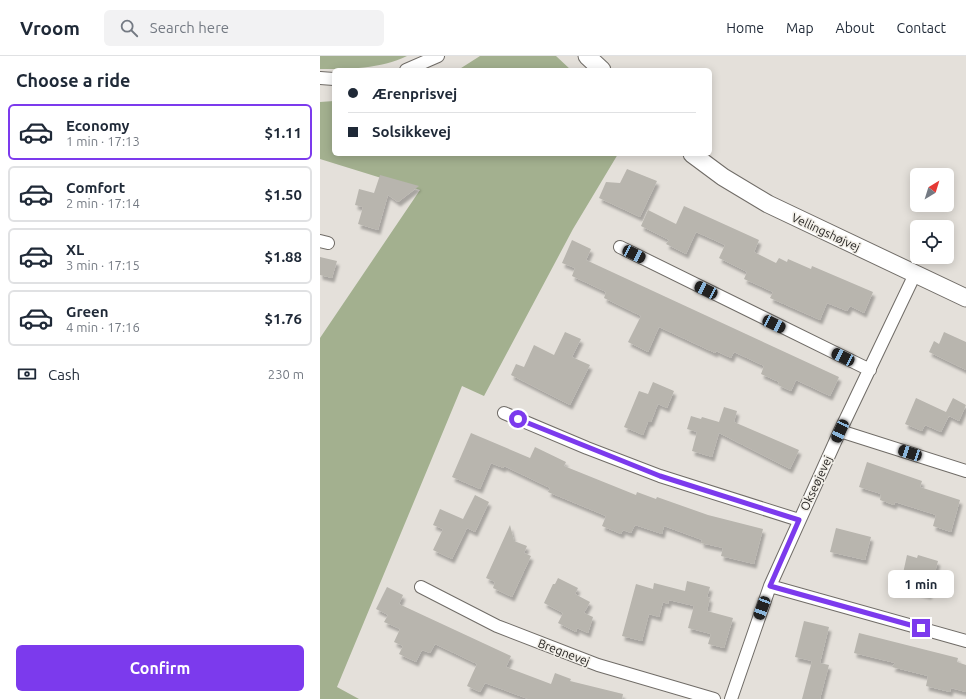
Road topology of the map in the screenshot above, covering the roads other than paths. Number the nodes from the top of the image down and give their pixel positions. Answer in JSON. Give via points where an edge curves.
{"nodes":[{"id":1,"x":438,"y":56,"type":"edge"},
{"id":2,"x":587,"y":56,"type":"edge"},
{"id":3,"x":411,"y":68,"type":"edge"},
{"id":4,"x":600,"y":68,"type":"edge"},
{"id":5,"x":320,"y":78,"type":"edge"},
{"id":6,"x":332,"y":78,"type":"edge"},
{"id":7,"x":695,"y":156,"type":"edge"},
{"id":8,"x":620,"y":247,"type":"dead end"},
{"id":9,"x":915,"y":274,"type":"junction"},
{"id":10,"x":966,"y":298,"type":"edge"},
{"id":11,"x":870,"y":370,"type":"junction"},
{"id":12,"x":504,"y":413,"type":"dead end"},
{"id":13,"x":840,"y":431,"type":"junction"},
{"id":14,"x":966,"y":471,"type":"edge"},
{"id":15,"x":799,"y":520,"type":"junction"},
{"id":16,"x":421,"y":586,"type":"dead end"},
{"id":17,"x":770,"y":586,"type":"junction"},
{"id":18,"x":966,"y":641,"type":"edge"},
{"id":19,"x":714,"y":699,"type":"edge"},
{"id":20,"x":731,"y":699,"type":"edge"}],
"edges":[{"from":1,"to":3,"type":"street"},
{"from":2,"to":4,"type":"street"},
{"from":5,"to":6,"type":"street"},
{"from":7,"to":9,"type":"street","name":"Vellingshøjvej","via":[[723,177],[768,204]]},
{"from":8,"to":11,"type":"street"},
{"from":9,"to":10,"type":"street","name":"Vellingshøjvej"},
{"from":9,"to":11,"type":"street","name":"Okseøjevej"},
{"from":11,"to":13,"type":"street","name":"Okseøjevej"},
{"from":12,"to":15,"type":"street","via":[[660,476]]},
{"from":13,"to":14,"type":"street"},
{"from":13,"to":15,"type":"street","name":"Okseøjevej"},
{"from":15,"to":17,"type":"street","name":"Okseøjevej"},
{"from":16,"to":19,"type":"street","name":"Bregnevej","via":[[497,626],[598,665]]},
{"from":17,"to":18,"type":"street"},
{"from":17,"to":20,"type":"street","name":"Okseøjevej"}]}
